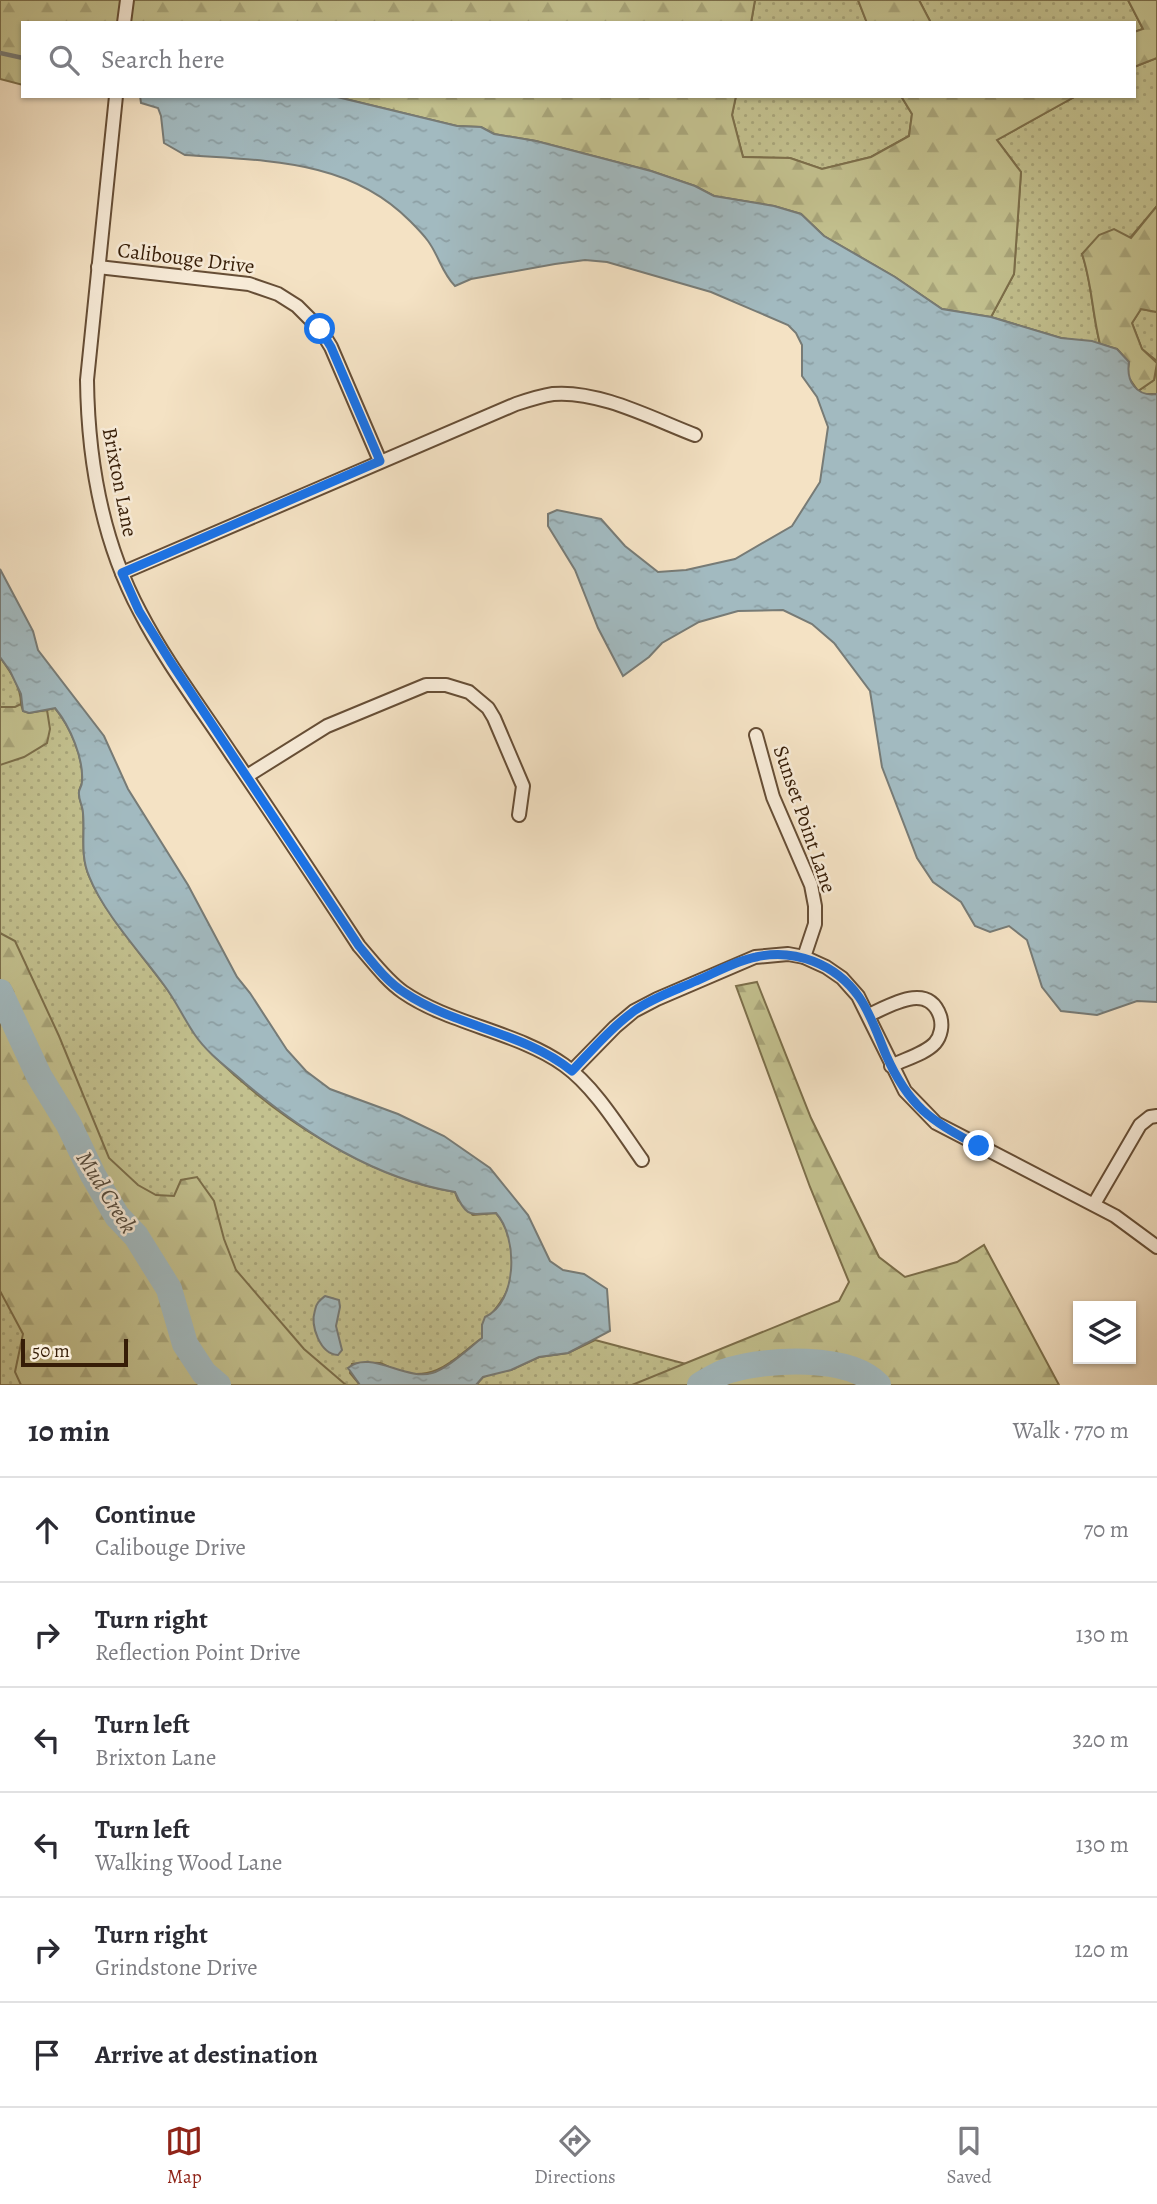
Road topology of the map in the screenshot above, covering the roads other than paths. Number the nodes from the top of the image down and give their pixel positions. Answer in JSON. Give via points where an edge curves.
{"nodes":[{"id":1,"x":127,"y":0,"type":"edge"},
{"id":2,"x":124,"y":21,"type":"edge"},
{"id":3,"x":116,"y":98,"type":"edge"},
{"id":4,"x":98,"y":267,"type":"junction"},
{"id":5,"x":695,"y":435,"type":"dead end"},
{"id":6,"x":380,"y":461,"type":"junction"},
{"id":7,"x":122,"y":573,"type":"junction"},
{"id":8,"x":756,"y":735,"type":"dead end"},
{"id":9,"x":247,"y":776,"type":"junction"},
{"id":10,"x":519,"y":815,"type":"dead end"},
{"id":11,"x":804,"y":957,"type":"junction"},
{"id":12,"x":869,"y":1015,"type":"junction"},
{"id":13,"x":891,"y":1066,"type":"junction"},
{"id":14,"x":572,"y":1071,"type":"junction"},
{"id":15,"x":1157,"y":1115,"type":"edge"},
{"id":16,"x":642,"y":1160,"type":"dead end"},
{"id":17,"x":1094,"y":1204,"type":"junction"},
{"id":18,"x":1157,"y":1247,"type":"edge"}],
"edges":[{"from":1,"to":2,"type":"street"},
{"from":3,"to":4,"type":"street","name":"Brixton Lane"},
{"from":4,"to":6,"type":"street","name":"Calibouge Drive","via":[[248,284],[297,306],[331,347]]},
{"from":4,"to":7,"type":"street","name":"Brixton Lane","via":[[88,422],[102,507]]},
{"from":5,"to":6,"type":"street","via":[[606,401],[555,394],[516,404]]},
{"from":6,"to":7,"type":"street"},
{"from":7,"to":9,"type":"street","name":"Brixton Lane","via":[[139,611]]},
{"from":8,"to":11,"type":"street","name":"Sunset Point Lane","via":[[773,797],[811,885],[815,924]]},
{"from":9,"to":10,"type":"street","via":[[327,726],[416,688],[446,685],[469,692],[495,718],[523,786]]},
{"from":9,"to":14,"type":"street","name":"Brixton Lane","via":[[359,946],[391,982],[422,1003],[539,1050]]},
{"from":11,"to":12,"type":"street","via":[[842,978]]},
{"from":11,"to":14,"type":"street","via":[[755,957],[657,999],[635,1010]]},
{"from":12,"to":13,"type":"street"},
{"from":12,"to":13,"type":"street","via":[[921,997],[941,1017],[935,1043]]},
{"from":13,"to":17,"type":"street","via":[[905,1091],[936,1123]]},
{"from":14,"to":16,"type":"street","name":"Brixton Lane"},
{"from":15,"to":17,"type":"street","via":[[1140,1125]]},
{"from":17,"to":18,"type":"street"}]}
